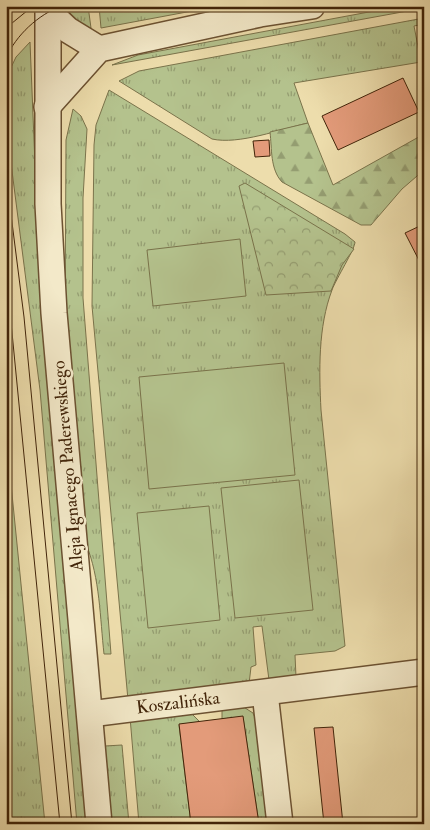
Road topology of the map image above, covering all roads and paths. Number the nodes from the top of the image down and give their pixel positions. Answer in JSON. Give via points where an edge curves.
{"nodes":[{"id":1,"x":312,"y":6,"type":"edge"},
{"id":2,"x":48,"y":9,"type":"edge"},
{"id":3,"x":99,"y":48,"type":"junction"},
{"id":4,"x":47,"y":107,"type":"junction"},
{"id":5,"x":424,"y":672,"type":"edge"},
{"id":6,"x":265,"y":693,"type":"junction"},
{"id":7,"x":90,"y":714,"type":"junction"},
{"id":8,"x":99,"y":824,"type":"edge"},
{"id":9,"x":280,"y":824,"type":"edge"}],
"edges":[{"from":1,"to":3,"type":"street"},
{"from":2,"to":3,"type":"street","via":[[68,30]]},
{"from":2,"to":4,"type":"street","name":"Aleja Ignacego Paderewskiego"},
{"from":3,"to":4,"type":"street"},
{"from":4,"to":7,"type":"street","name":"Aleja Ignacego Paderewskiego","via":[[54,313]]},
{"from":5,"to":6,"type":"street","name":"Koszalińska"},
{"from":6,"to":7,"type":"street","name":"Koszalińska"},
{"from":6,"to":9,"type":"street"},
{"from":7,"to":8,"type":"street","name":"Aleja Ignacego Paderewskiego"}]}
